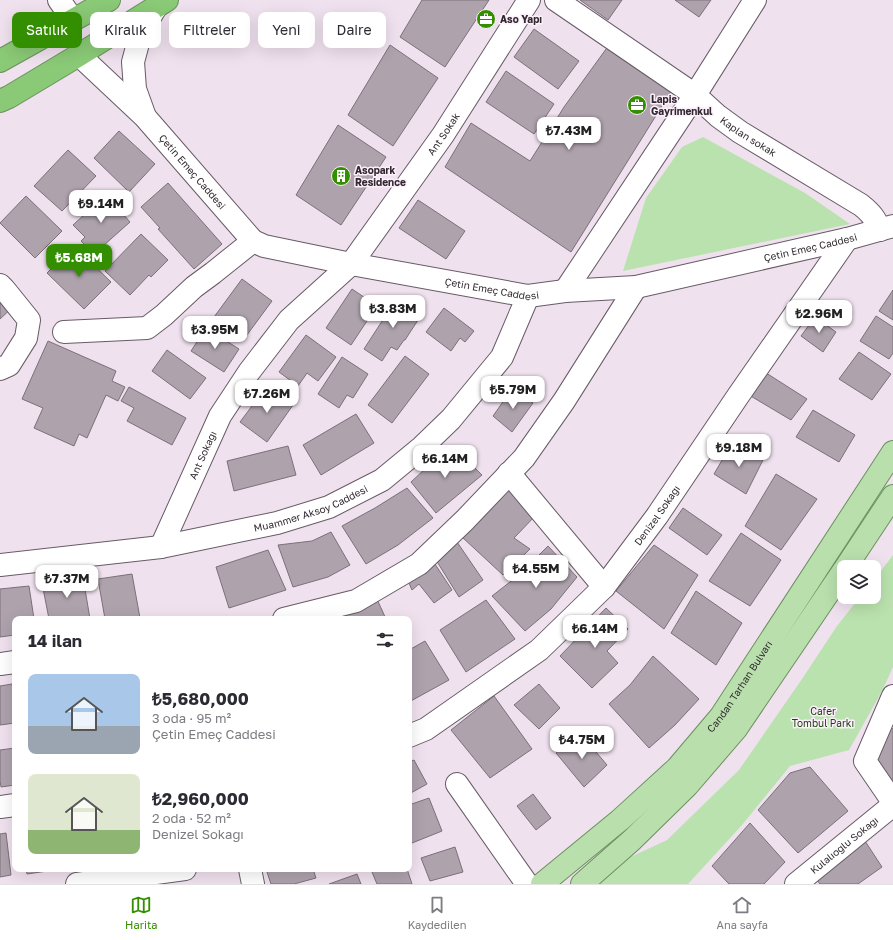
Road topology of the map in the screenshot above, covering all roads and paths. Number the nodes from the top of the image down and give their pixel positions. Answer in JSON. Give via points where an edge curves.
{"nodes":[{"id":1,"x":59,"y":0,"type":"edge"},
{"id":2,"x":109,"y":0,"type":"edge"},
{"id":3,"x":529,"y":0,"type":"edge"},
{"id":4,"x":556,"y":0,"type":"edge"},
{"id":5,"x":755,"y":0,"type":"edge"},
{"id":6,"x":162,"y":4,"type":"edge"},
{"id":7,"x":67,"y":12,"type":"edge"},
{"id":8,"x":82,"y":15,"type":"edge"},
{"id":9,"x":23,"y":48,"type":"edge"},
{"id":10,"x":79,"y":55,"type":"junction"},
{"id":11,"x":0,"y":61,"type":"edge"},
{"id":12,"x":695,"y":95,"type":"junction"},
{"id":13,"x":0,"y":101,"type":"edge"},
{"id":14,"x":145,"y":117,"type":"junction"},
{"id":15,"x":886,"y":228,"type":"edge"},
{"id":16,"x":847,"y":239,"type":"junction"},
{"id":17,"x":253,"y":241,"type":"junction"},
{"id":18,"x":351,"y":264,"type":"junction"},
{"id":19,"x":0,"y":285,"type":"edge"},
{"id":20,"x":636,"y":287,"type":"junction"},
{"id":21,"x":566,"y":291,"type":"junction"},
{"id":22,"x":528,"y":296,"type":"junction"},
{"id":23,"x":64,"y":332,"type":"dead end"},
{"id":24,"x":0,"y":369,"type":"edge"},
{"id":25,"x":893,"y":452,"type":"edge"},
{"id":26,"x":510,"y":473,"type":"junction"},
{"id":27,"x":893,"y":496,"type":"edge"},
{"id":28,"x":161,"y":547,"type":"junction"},
{"id":29,"x":851,"y":560,"type":"edge"},
{"id":30,"x":0,"y":565,"type":"edge"},
{"id":31,"x":837,"y":580,"type":"edge"},
{"id":32,"x":604,"y":587,"type":"junction"},
{"id":33,"x":296,"y":616,"type":"edge"},
{"id":34,"x":12,"y":662,"type":"edge"},
{"id":35,"x":0,"y":664,"type":"edge"},
{"id":36,"x":893,"y":696,"type":"edge"},
{"id":37,"x":412,"y":735,"type":"edge"},
{"id":38,"x":457,"y":784,"type":"dead end"},
{"id":39,"x":893,"y":804,"type":"edge"},
{"id":40,"x":12,"y":805,"type":"edge"},
{"id":41,"x":0,"y":807,"type":"edge"},
{"id":42,"x":163,"y":872,"type":"edge"},
{"id":43,"x":251,"y":872,"type":"edge"},
{"id":44,"x":77,"y":884,"type":"edge"},
{"id":45,"x":253,"y":884,"type":"edge"},
{"id":46,"x":527,"y":884,"type":"edge"},
{"id":47,"x":542,"y":884,"type":"edge"},
{"id":48,"x":582,"y":884,"type":"edge"},
{"id":49,"x":796,"y":884,"type":"edge"}],
"edges":[{"from":1,"to":7,"type":"street"},
{"from":2,"to":8,"type":"highway"},
{"from":3,"to":18,"type":"street","name":"Ant Sokak","via":[[443,135]]},
{"from":4,"to":12,"type":"street","name":"Kaplan sokak"},
{"from":5,"to":12,"type":"street"},
{"from":6,"to":10,"type":"highway"},
{"from":6,"to":14,"type":"street","name":"Çetin Emeç Caddesi","via":[[141,32],[133,62],[135,89]]},
{"from":9,"to":11,"type":"highway"},
{"from":10,"to":13,"type":"highway"},
{"from":10,"to":14,"type":"street","name":"Çetin Emeç Caddesi"},
{"from":12,"to":15,"type":"street","name":"Kaplan sokak","via":[[740,132],[861,205]]},
{"from":12,"to":21,"type":"street"},
{"from":14,"to":17,"type":"street","name":"Çetin Emeç Caddesi"},
{"from":15,"to":16,"type":"street","name":"Çetin Emeç Caddesi"},
{"from":16,"to":20,"type":"street","name":"Çetin Emeç Caddesi"},
{"from":16,"to":32,"type":"street","name":"Denizel Sokağı","via":[[657,516]]},
{"from":17,"to":18,"type":"street","name":"Çetin Emeç Caddesi","via":[[264,246]]},
{"from":17,"to":23,"type":"street","via":[[194,286],[147,328]]},
{"from":18,"to":22,"type":"street","name":"Çetin Emeç Caddesi"},
{"from":18,"to":28,"type":"street","name":"Ant Sokağı","via":[[289,320],[249,372],[220,416]]},
{"from":19,"to":24,"type":"street","via":[[29,320],[26,338],[9,365]]},
{"from":20,"to":21,"type":"street","name":"Çetin Emeç Caddesi"},
{"from":20,"to":26,"type":"street","via":[[564,400],[524,458]]},
{"from":21,"to":22,"type":"street","name":"Çetin Emeç Caddesi"},
{"from":22,"to":28,"type":"street","name":"Muammer Aksoy Caddesi","via":[[502,357],[451,419],[382,480],[329,507],[277,523]]},
{"from":25,"to":47,"type":"main road","name":"Candan Tarhan Bulvarı","via":[[721,716],[677,768],[620,820]]},
{"from":26,"to":32,"type":"street"},
{"from":26,"to":33,"type":"street","via":[[418,564],[356,601]]},
{"from":27,"to":29,"type":"main road"},
{"from":28,"to":30,"type":"street","name":"Muammer Aksoy Caddesi"},
{"from":31,"to":48,"type":"main road","name":"Candan Tarhan Bulvarı","via":[[736,728],[688,786]]},
{"from":32,"to":37,"type":"street","name":"Denizel Sokağı","via":[[539,650],[426,730]]},
{"from":34,"to":35,"type":"street"},
{"from":36,"to":39,"type":"street","via":[[865,761]]},
{"from":38,"to":46,"type":"street"},
{"from":39,"to":49,"type":"street","name":"Kulalıoğlu Sokağı"},
{"from":40,"to":41,"type":"street"},
{"from":42,"to":44,"type":"street"},
{"from":43,"to":45,"type":"street"}]}
